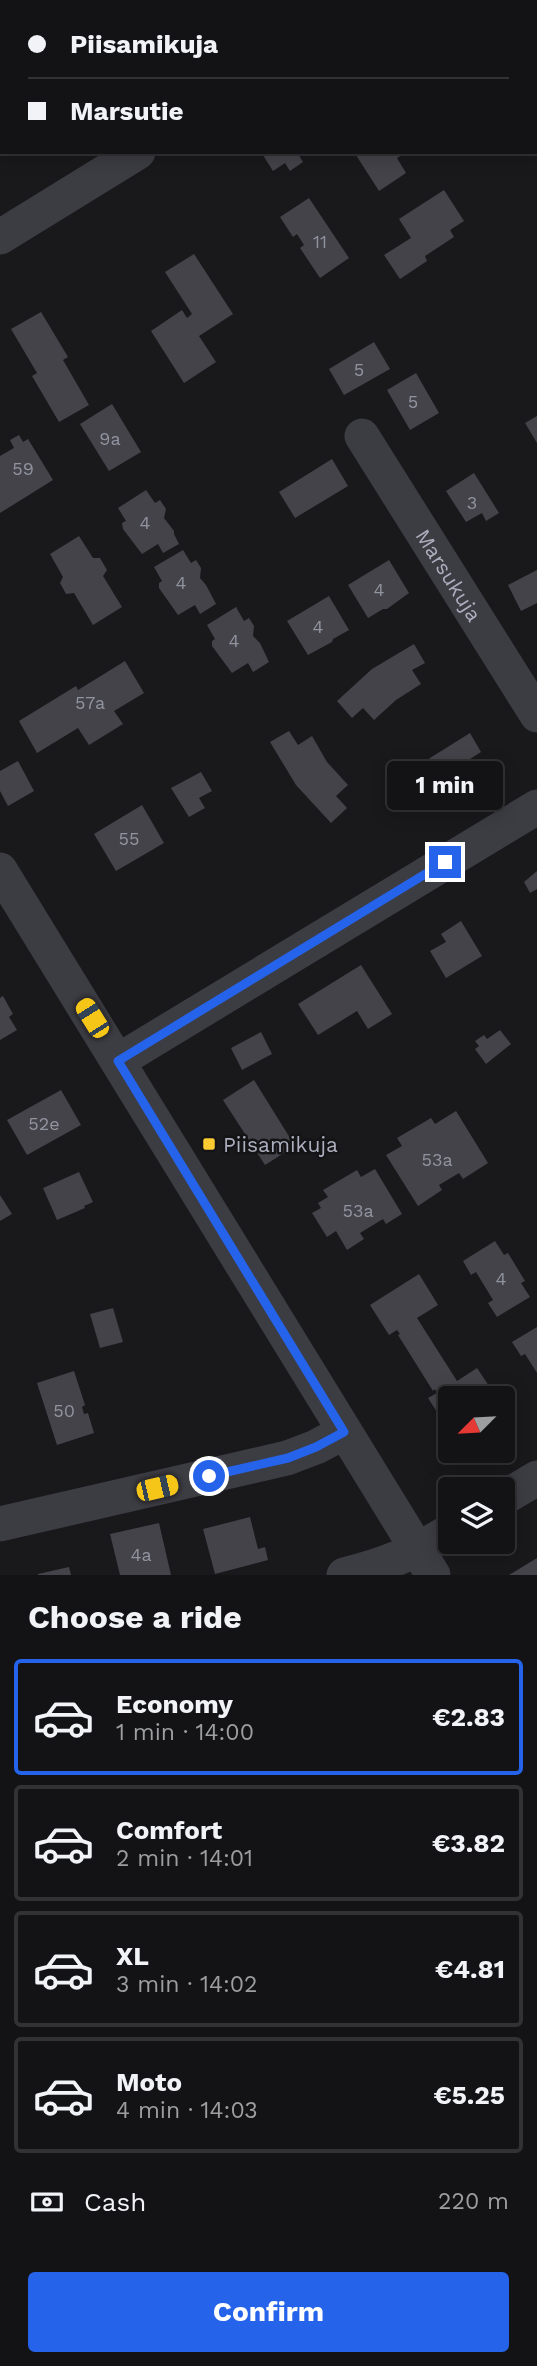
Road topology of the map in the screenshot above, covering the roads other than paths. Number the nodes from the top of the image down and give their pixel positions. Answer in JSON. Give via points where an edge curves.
{"nodes":[{"id":1,"x":135,"y":154,"type":"edge"},
{"id":2,"x":0,"y":237,"type":"edge"},
{"id":3,"x":362,"y":436,"type":"dead end"},
{"id":4,"x":537,"y":715,"type":"edge"},
{"id":5,"x":537,"y":807,"type":"edge"},
{"id":6,"x":0,"y":870,"type":"edge"},
{"id":7,"x":118,"y":1061,"type":"junction"},
{"id":8,"x":344,"y":1432,"type":"junction"},
{"id":9,"x":537,"y":1478,"type":"edge"},
{"id":10,"x":515,"y":1491,"type":"edge"},
{"id":11,"x":0,"y":1524,"type":"edge"},
{"id":12,"x":438,"y":1546,"type":"edge"},
{"id":13,"x":425,"y":1563,"type":"edge"},
{"id":14,"x":344,"y":1575,"type":"edge"}],
"edges":[{"from":1,"to":2,"type":"street"},
{"from":3,"to":4,"type":"street","name":"Marsukuja"},
{"from":5,"to":7,"type":"street"},
{"from":6,"to":7,"type":"street"},
{"from":7,"to":8,"type":"street"},
{"from":8,"to":11,"type":"street","via":[[288,1458]]},
{"from":8,"to":13,"type":"street"},
{"from":9,"to":10,"type":"street"},
{"from":12,"to":13,"type":"street"},
{"from":13,"to":14,"type":"street","via":[[384,1565]]}]}
